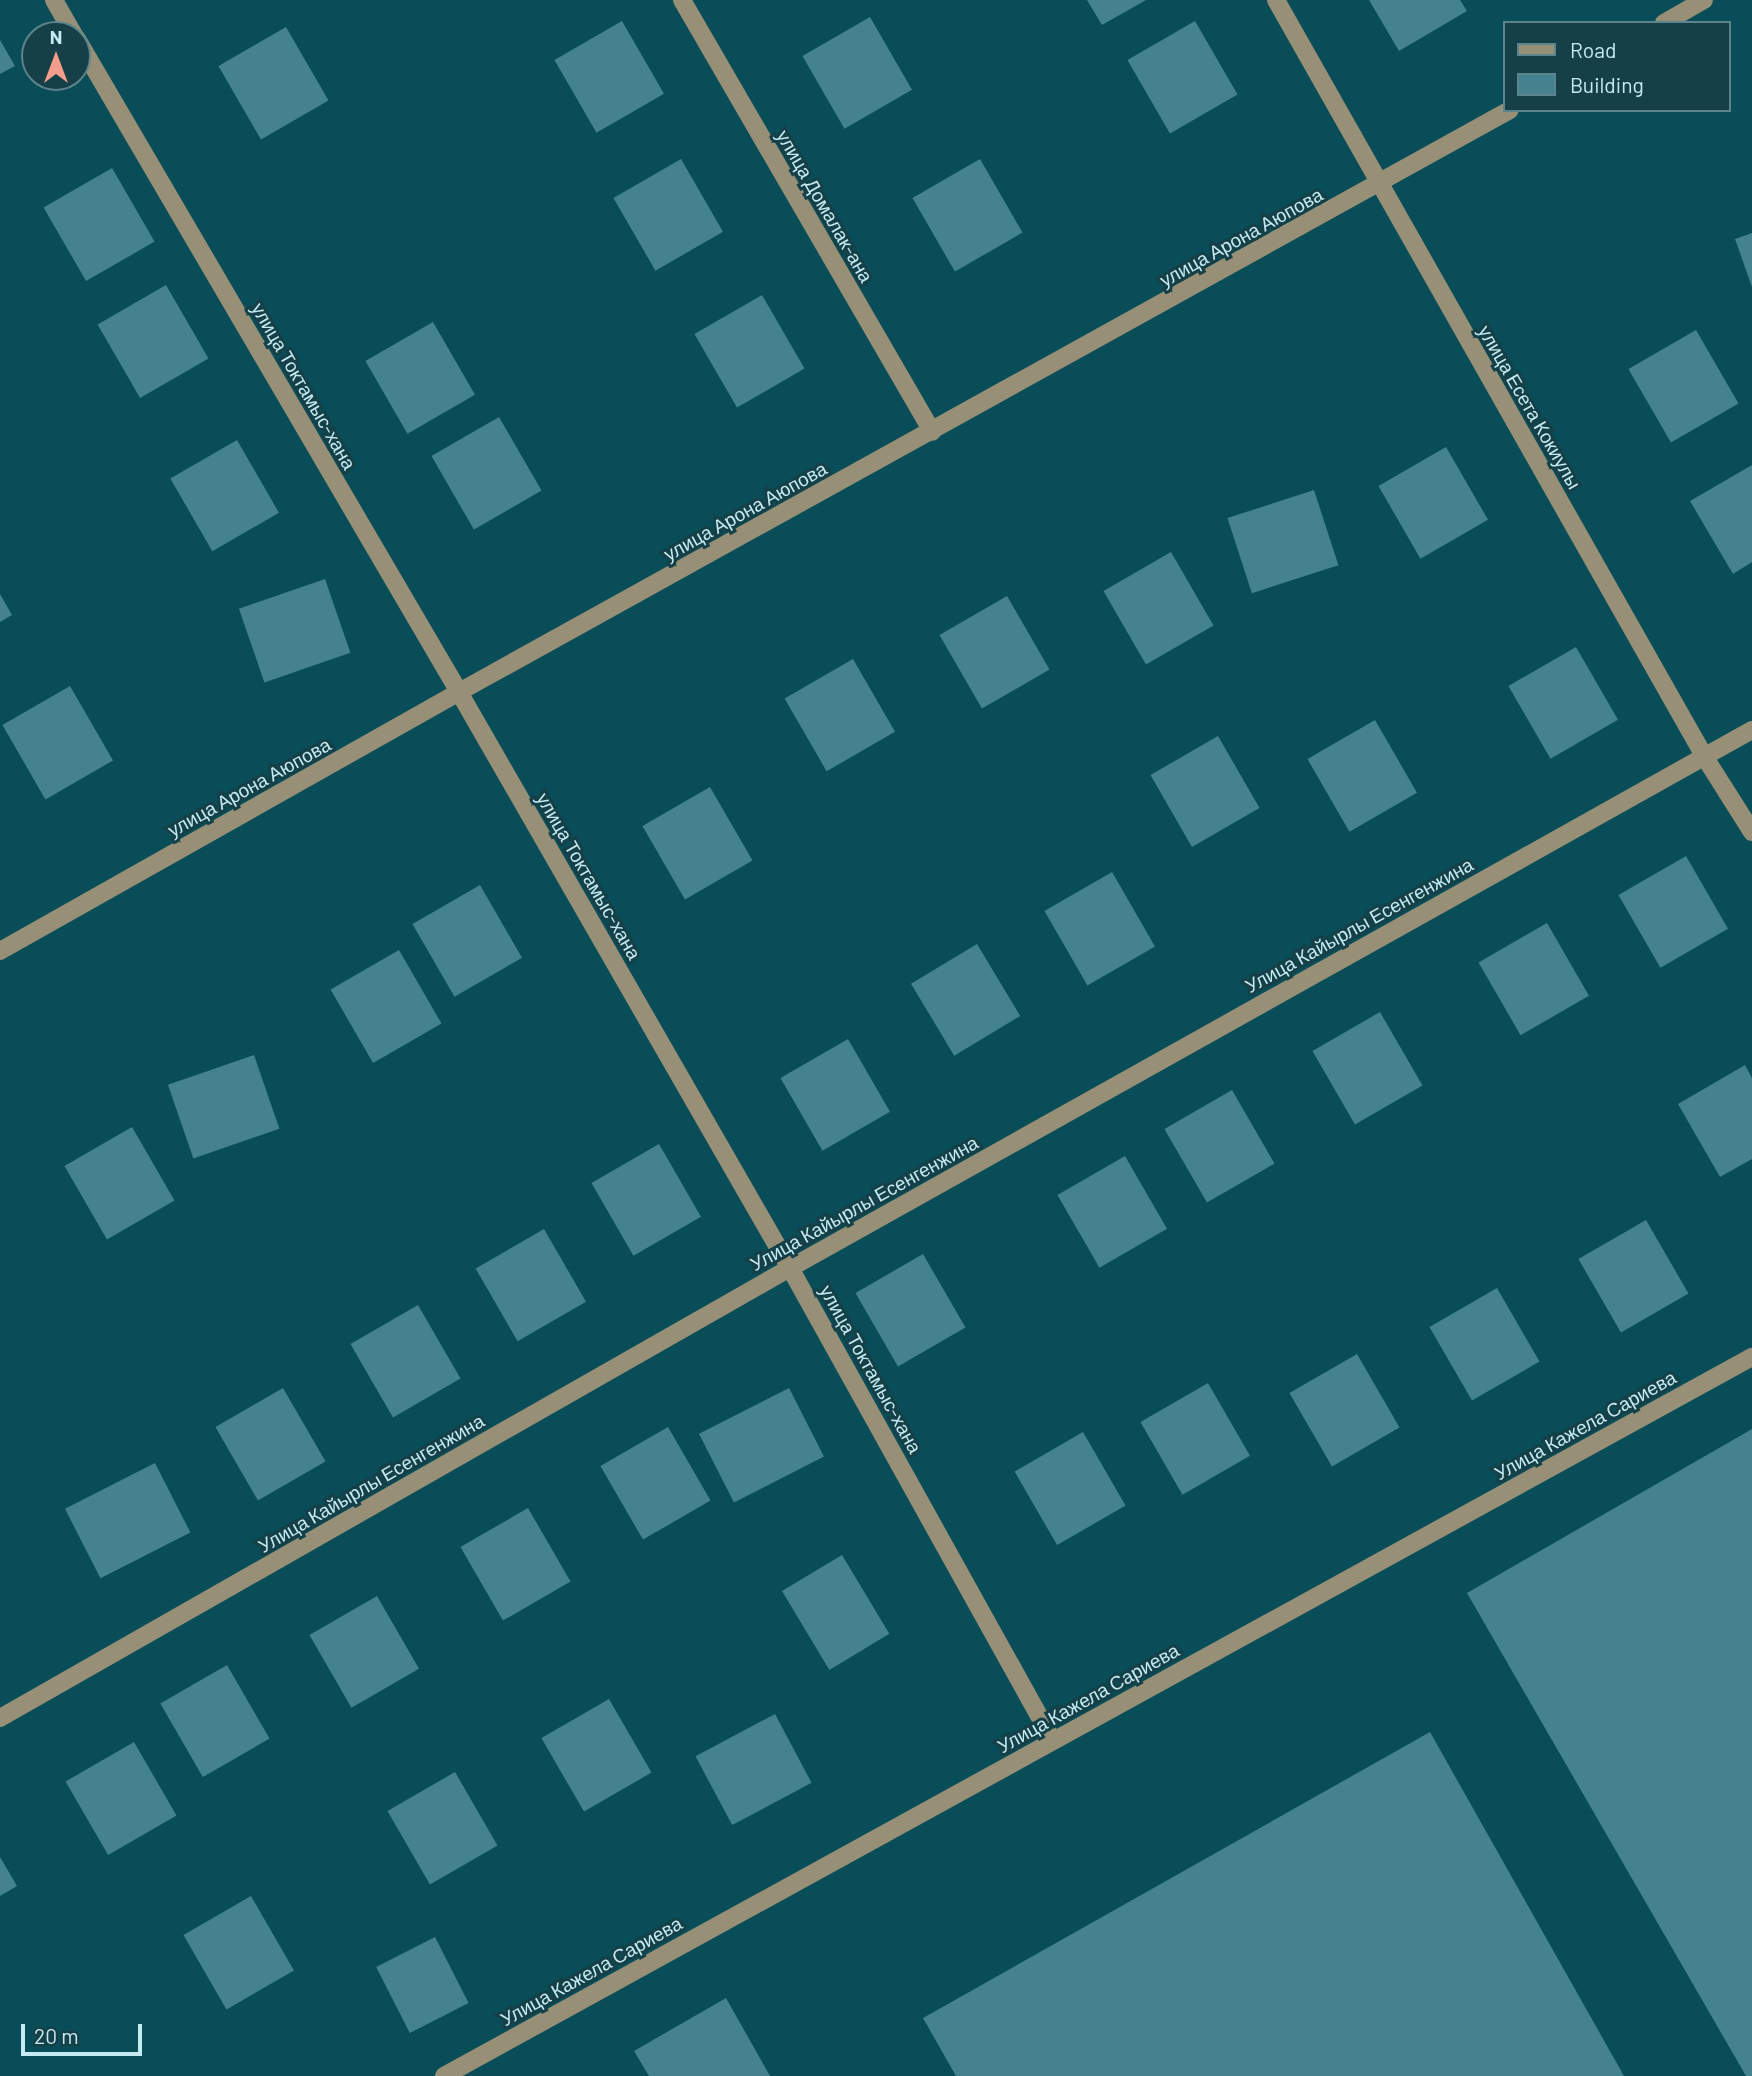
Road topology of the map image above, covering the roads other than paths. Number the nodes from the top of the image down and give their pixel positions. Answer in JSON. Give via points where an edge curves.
{"nodes":[{"id":1,"x":54,"y":0,"type":"edge"},
{"id":2,"x":682,"y":0,"type":"edge"},
{"id":3,"x":1276,"y":0,"type":"edge"},
{"id":4,"x":1704,"y":0,"type":"edge"},
{"id":5,"x":66,"y":21,"type":"edge"},
{"id":6,"x":1667,"y":21,"type":"edge"},
{"id":7,"x":91,"y":63,"type":"edge"},
{"id":8,"x":1506,"y":112,"type":"edge"},
{"id":9,"x":1380,"y":184,"type":"junction"},
{"id":10,"x":932,"y":432,"type":"junction"},
{"id":11,"x":460,"y":692,"type":"junction"},
{"id":12,"x":1752,"y":730,"type":"edge"},
{"id":13,"x":1704,"y":756,"type":"junction"},
{"id":14,"x":1752,"y":832,"type":"edge"},
{"id":15,"x":0,"y":950,"type":"edge"},
{"id":16,"x":790,"y":1268,"type":"junction"},
{"id":17,"x":1752,"y":1357,"type":"edge"},
{"id":18,"x":0,"y":1718,"type":"edge"},
{"id":19,"x":1053,"y":1741,"type":"junction"},
{"id":20,"x":444,"y":2076,"type":"edge"}],
"edges":[{"from":1,"to":5,"type":"street","name":"улица Токтамыс-хана"},
{"from":2,"to":10,"type":"street","name":"улица Домалак-ана"},
{"from":3,"to":9,"type":"street","name":"улица Есета Кокиулы"},
{"from":4,"to":6,"type":"street"},
{"from":7,"to":11,"type":"street","name":"улица Токтамыс-хана"},
{"from":8,"to":9,"type":"street","name":"улица Арона Аюпова"},
{"from":9,"to":10,"type":"street","name":"улица Арона Аюпова"},
{"from":9,"to":13,"type":"street","name":"улица Есета Кокиулы"},
{"from":10,"to":11,"type":"street","name":"улица Арона Аюпова"},
{"from":11,"to":15,"type":"street","name":"улица Арона Аюпова"},
{"from":11,"to":16,"type":"street","name":"улица Токтамыс-хана"},
{"from":12,"to":13,"type":"street","name":"Улица Кайырлы Есенгенжина"},
{"from":13,"to":14,"type":"street","name":"улица Есета Кокиулы"},
{"from":13,"to":16,"type":"street","name":"Улица Кайырлы Есенгенжина"},
{"from":16,"to":18,"type":"street","name":"Улица Кайырлы Есенгенжина"},
{"from":16,"to":19,"type":"street","name":"улица Токтамыс-хана"},
{"from":17,"to":19,"type":"street","name":"Улица Кажела Сариева"},
{"from":19,"to":20,"type":"street","name":"Улица Кажела Сариева"}]}
